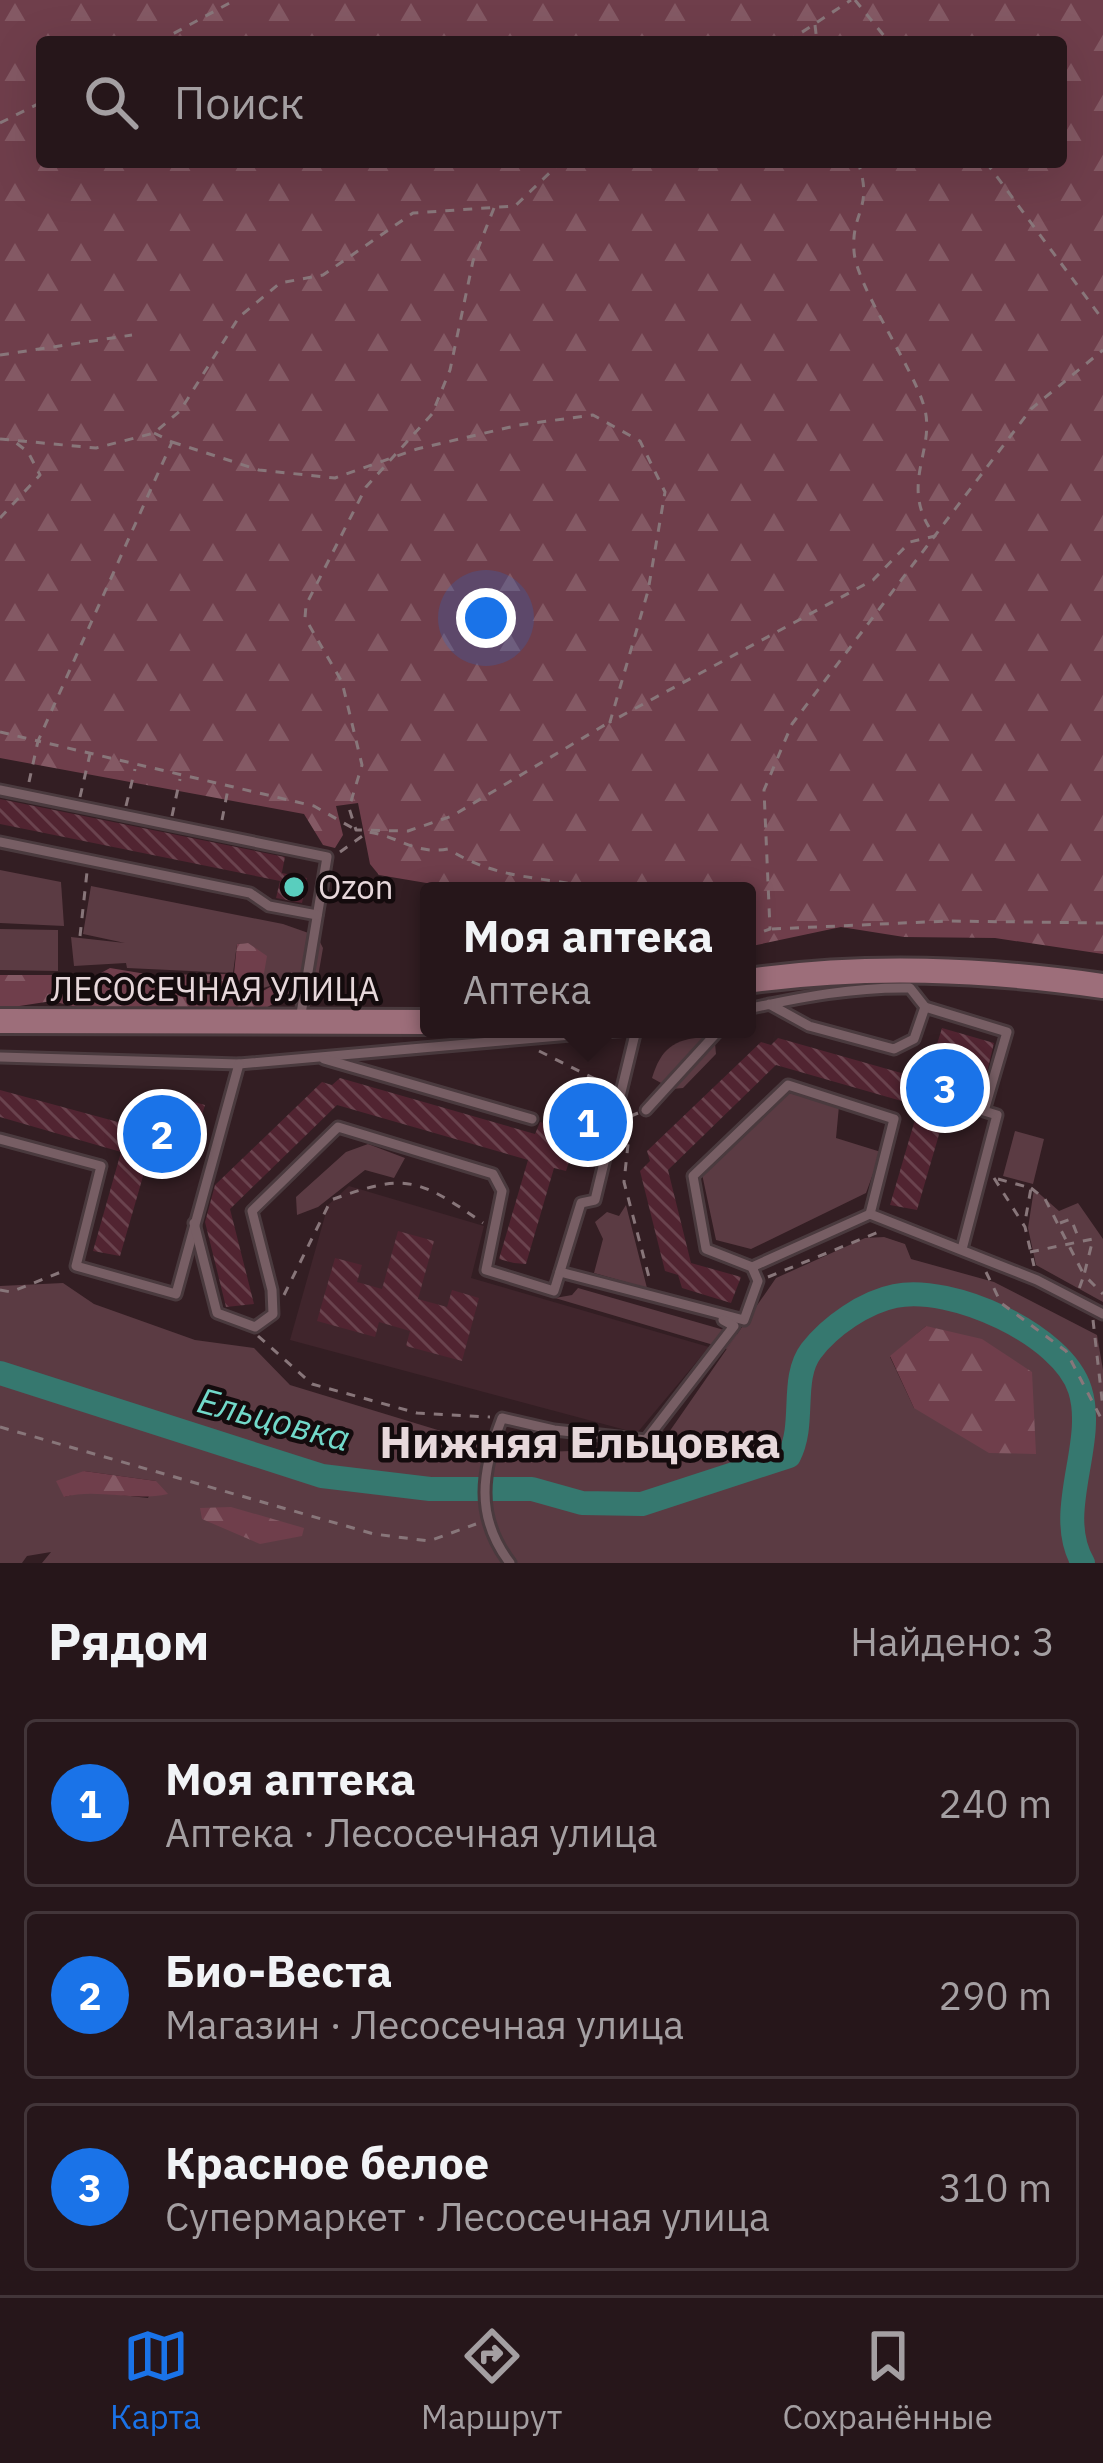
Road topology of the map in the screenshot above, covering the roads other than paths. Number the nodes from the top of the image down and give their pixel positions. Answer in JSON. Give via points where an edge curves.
{"nodes":[{"id":1,"x":0,"y":790,"type":"edge"},
{"id":2,"x":0,"y":842,"type":"edge"},
{"id":3,"x":317,"y":915,"type":"junction"},
{"id":4,"x":756,"y":980,"type":"edge"},
{"id":5,"x":1102,"y":986,"type":"edge"},
{"id":6,"x":769,"y":1004,"type":"junction"},
{"id":7,"x":756,"y":1007,"type":"edge"},
{"id":8,"x":925,"y":1007,"type":"junction"},
{"id":9,"x":0,"y":1021,"type":"edge"},
{"id":10,"x":420,"y":1022,"type":"edge"},
{"id":11,"x":299,"y":1025,"type":"junction"},
{"id":12,"x":539,"y":1038,"type":"edge"},
{"id":13,"x":636,"y":1038,"type":"edge"},
{"id":14,"x":712,"y":1038,"type":"edge"},
{"id":15,"x":0,"y":1057,"type":"edge"},
{"id":16,"x":319,"y":1058,"type":"junction"},
{"id":17,"x":239,"y":1064,"type":"junction"},
{"id":18,"x":646,"y":1110,"type":"road end"},
{"id":19,"x":532,"y":1119,"type":"dead end"},
{"id":20,"x":0,"y":1139,"type":"edge"},
{"id":21,"x":870,"y":1214,"type":"junction"},
{"id":22,"x":194,"y":1222,"type":"junction"},
{"id":23,"x":962,"y":1249,"type":"junction"},
{"id":24,"x":752,"y":1267,"type":"junction"},
{"id":25,"x":560,"y":1272,"type":"junction"},
{"id":26,"x":713,"y":1315,"type":"junction"},
{"id":27,"x":1103,"y":1318,"type":"edge"},
{"id":28,"x":510,"y":1563,"type":"edge"}],
"edges":[{"from":1,"to":3,"type":"lane","via":[[326,857]]},
{"from":2,"to":3,"type":"lane","via":[[250,893],[269,906]]},
{"from":3,"to":11,"type":"lane"},
{"from":4,"to":5,"type":"street","via":[[976,969]]},
{"from":6,"to":7,"type":"lane"},
{"from":6,"to":8,"type":"lane","via":[[860,987],[910,988]]},
{"from":6,"to":8,"type":"lane","via":[[809,1026],[894,1049],[914,1039]]},
{"from":8,"to":23,"type":"lane","via":[[1007,1032],[984,1111],[998,1115]]},
{"from":9,"to":11,"type":"street","name":"ЛЕСОСЕЧНАЯ УЛИЦА"},
{"from":10,"to":11,"type":"street","name":"ЛЕСОСЕЧНАЯ УЛИЦА"},
{"from":12,"to":16,"type":"lane"},
{"from":13,"to":25,"type":"lane","via":[[595,1200],[581,1203]]},
{"from":14,"to":18,"type":"lane"},
{"from":15,"to":17,"type":"lane"},
{"from":16,"to":17,"type":"lane"},
{"from":16,"to":19,"type":"lane"},
{"from":17,"to":22,"type":"lane"},
{"from":20,"to":22,"type":"lane","via":[[100,1166],[76,1266],[176,1294]]},
{"from":21,"to":23,"type":"lane"},
{"from":21,"to":24,"type":"lane"},
{"from":21,"to":24,"type":"lane","via":[[894,1119],[788,1085],[693,1176],[706,1249]]},
{"from":22,"to":25,"type":"lane","via":[[217,1313],[248,1327],[272,1314],[252,1211],[338,1127],[493,1174],[502,1191],[486,1270],[554,1292]]},
{"from":23,"to":27,"type":"lane"},
{"from":24,"to":26,"type":"lane","via":[[758,1281],[744,1321]]},
{"from":25,"to":26,"type":"lane"},
{"from":26,"to":28,"type":"lane","via":[[734,1326],[646,1440],[502,1418],[486,1459],[484,1516]]}]}
